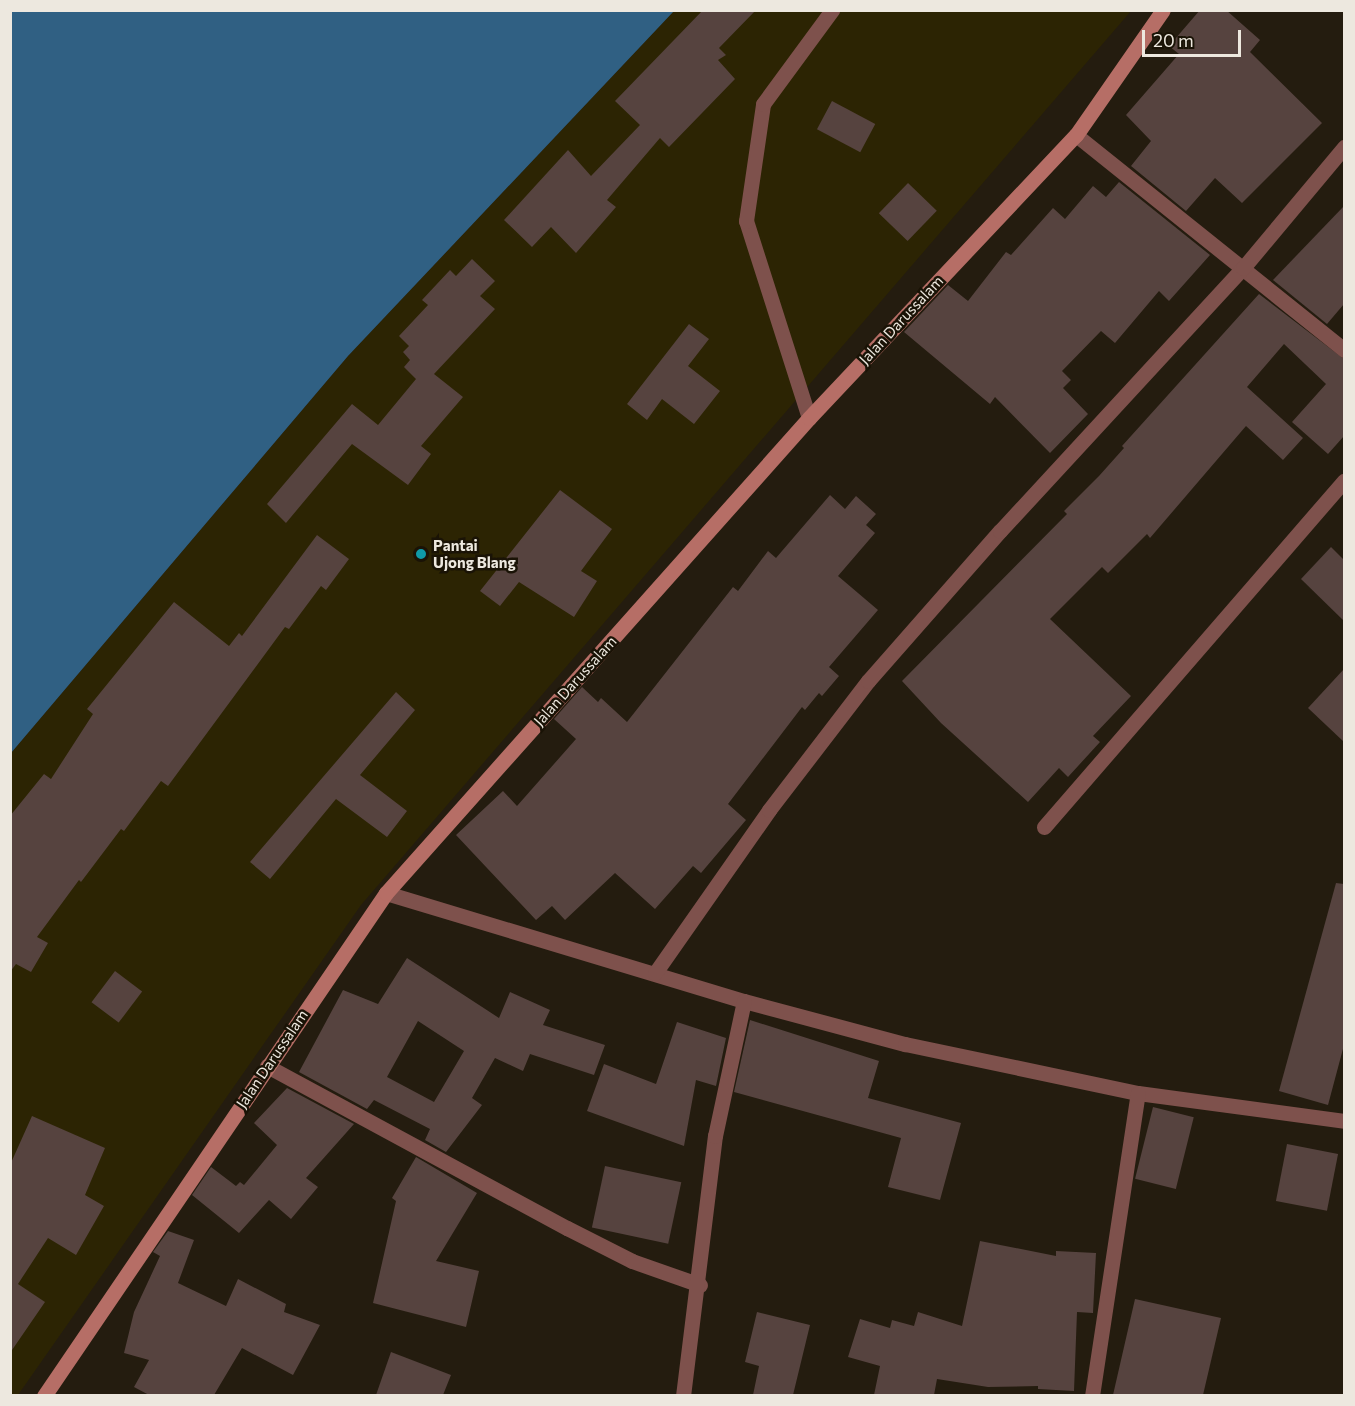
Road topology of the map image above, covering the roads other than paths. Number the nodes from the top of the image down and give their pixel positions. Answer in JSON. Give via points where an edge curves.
{"nodes":[{"id":1,"x":832,"y":10,"type":"edge"},
{"id":2,"x":1163,"y":10,"type":"edge"},
{"id":3,"x":1076,"y":135,"type":"junction"},
{"id":4,"x":1344,"y":147,"type":"edge"},
{"id":5,"x":1243,"y":268,"type":"junction"},
{"id":6,"x":1344,"y":350,"type":"edge"},
{"id":7,"x":809,"y":418,"type":"junction"},
{"id":8,"x":1344,"y":482,"type":"edge"},
{"id":9,"x":1044,"y":827,"type":"dead end"},
{"id":10,"x":386,"y":893,"type":"junction"},
{"id":11,"x":655,"y":973,"type":"junction"},
{"id":12,"x":744,"y":1001,"type":"junction"},
{"id":13,"x":267,"y":1066,"type":"junction"},
{"id":14,"x":1138,"y":1092,"type":"junction"},
{"id":15,"x":1344,"y":1121,"type":"edge"},
{"id":16,"x":700,"y":1285,"type":"junction"},
{"id":17,"x":44,"y":1395,"type":"edge"},
{"id":18,"x":683,"y":1395,"type":"edge"},
{"id":19,"x":1092,"y":1395,"type":"edge"}],
"edges":[{"from":1,"to":7,"type":"street","via":[[763,104],[746,221]]},
{"from":2,"to":3,"type":"street","name":"Jalan Darussalam"},
{"from":3,"to":5,"type":"street"},
{"from":3,"to":7,"type":"street","name":"Jalan Darussalam"},
{"from":4,"to":5,"type":"street"},
{"from":5,"to":6,"type":"street"},
{"from":5,"to":11,"type":"street","via":[[1000,531],[868,681],[768,810]]},
{"from":7,"to":10,"type":"street","name":"Jalan Darussalam"},
{"from":8,"to":9,"type":"street"},
{"from":10,"to":11,"type":"street"},
{"from":10,"to":13,"type":"street","name":"Jalan Darussalam"},
{"from":11,"to":12,"type":"street"},
{"from":12,"to":14,"type":"street","via":[[905,1044]]},
{"from":12,"to":16,"type":"street","via":[[715,1136]]},
{"from":13,"to":16,"type":"street","via":[[632,1261]]},
{"from":13,"to":17,"type":"street","name":"Jalan Darussalam"},
{"from":14,"to":15,"type":"street"},
{"from":14,"to":19,"type":"street"},
{"from":16,"to":18,"type":"street"}]}
